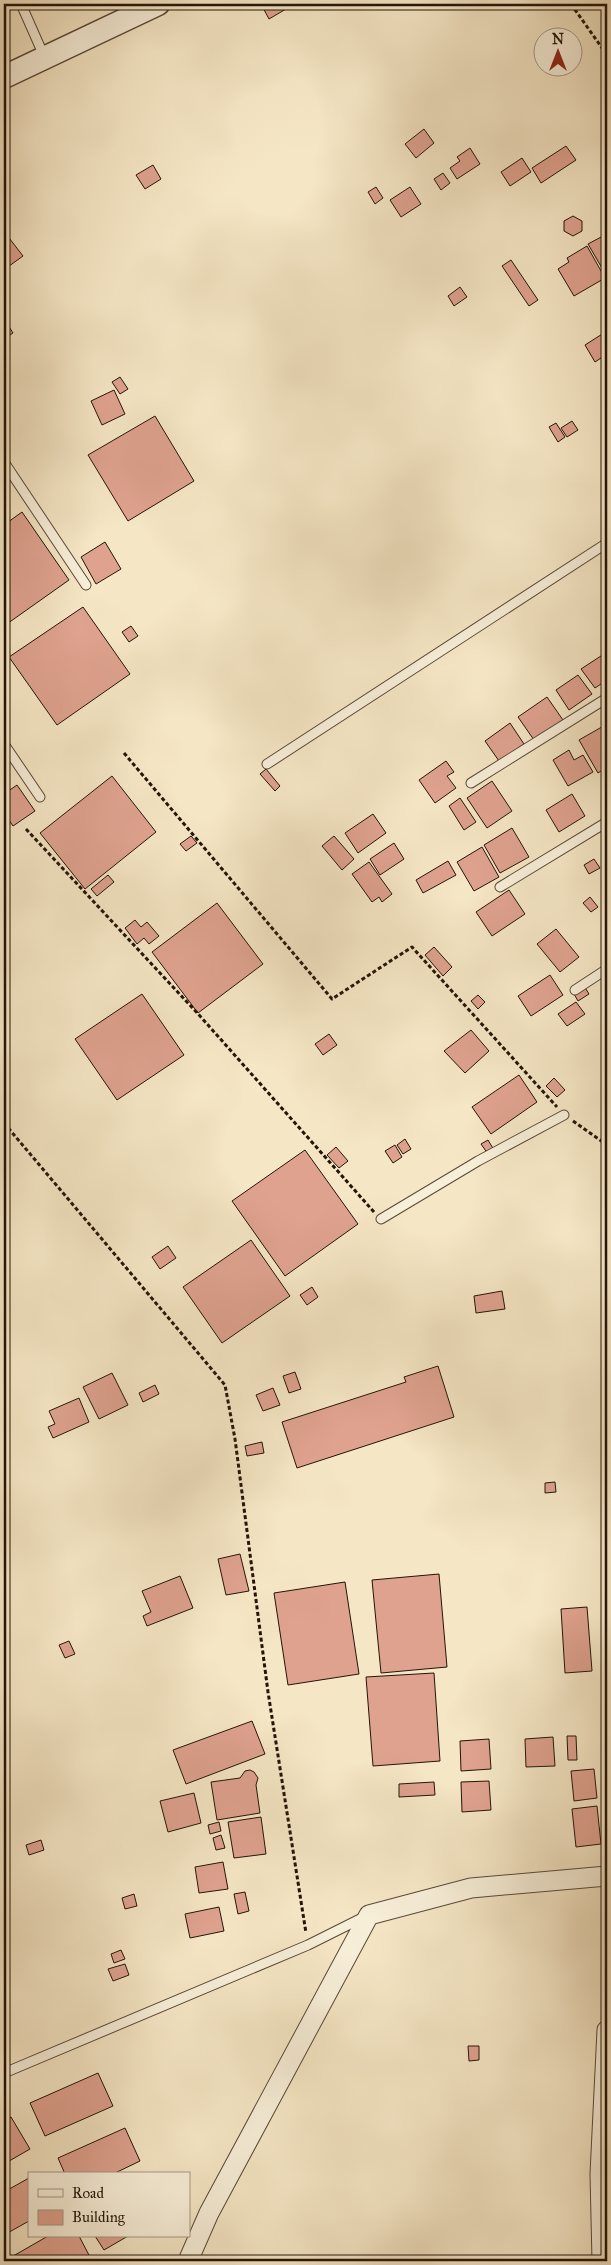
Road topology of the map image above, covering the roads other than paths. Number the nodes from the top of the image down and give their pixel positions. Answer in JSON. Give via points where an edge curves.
{"nodes":[{"id":1,"x":21,"y":4,"type":"edge"},
{"id":2,"x":158,"y":4,"type":"edge"},
{"id":3,"x":44,"y":56,"type":"junction"},
{"id":4,"x":4,"y":76,"type":"edge"},
{"id":5,"x":4,"y":462,"type":"edge"},
{"id":6,"x":607,"y":542,"type":"edge"},
{"id":7,"x":86,"y":585,"type":"dead end"},
{"id":8,"x":607,"y":698,"type":"edge"},
{"id":9,"x":4,"y":744,"type":"edge"},
{"id":10,"x":267,"y":764,"type":"dead end"},
{"id":11,"x":471,"y":783,"type":"dead end"},
{"id":12,"x":40,"y":797,"type":"dead end"},
{"id":13,"x":607,"y":822,"type":"edge"},
{"id":14,"x":500,"y":887,"type":"dead end"},
{"id":15,"x":607,"y":969,"type":"edge"},
{"id":16,"x":575,"y":990,"type":"dead end"},
{"id":17,"x":564,"y":1115,"type":"road end"},
{"id":18,"x":381,"y":1219,"type":"road end"},
{"id":19,"x":607,"y":1876,"type":"edge"},
{"id":20,"x":368,"y":1915,"type":"junction"},
{"id":21,"x":607,"y":2030,"type":"edge"},
{"id":22,"x":606,"y":2058,"type":"edge"},
{"id":23,"x":4,"y":2073,"type":"edge"},
{"id":24,"x":603,"y":2172,"type":"edge"},
{"id":25,"x":188,"y":2261,"type":"edge"},
{"id":26,"x":602,"y":2261,"type":"edge"}],
"edges":[{"from":1,"to":3,"type":"lane"},
{"from":2,"to":3,"type":"street"},
{"from":3,"to":4,"type":"street"},
{"from":5,"to":7,"type":"lane"},
{"from":6,"to":10,"type":"lane"},
{"from":8,"to":11,"type":"lane"},
{"from":9,"to":12,"type":"lane"},
{"from":13,"to":14,"type":"lane"},
{"from":15,"to":16,"type":"lane"},
{"from":17,"to":18,"type":"lane"},
{"from":19,"to":20,"type":"street","via":[[472,1888]]},
{"from":20,"to":23,"type":"lane","via":[[308,1944]]},
{"from":20,"to":25,"type":"street","via":[[209,2213]]},
{"from":21,"to":22,"type":"street"},
{"from":22,"to":24,"type":"street"},
{"from":24,"to":26,"type":"street"}]}
